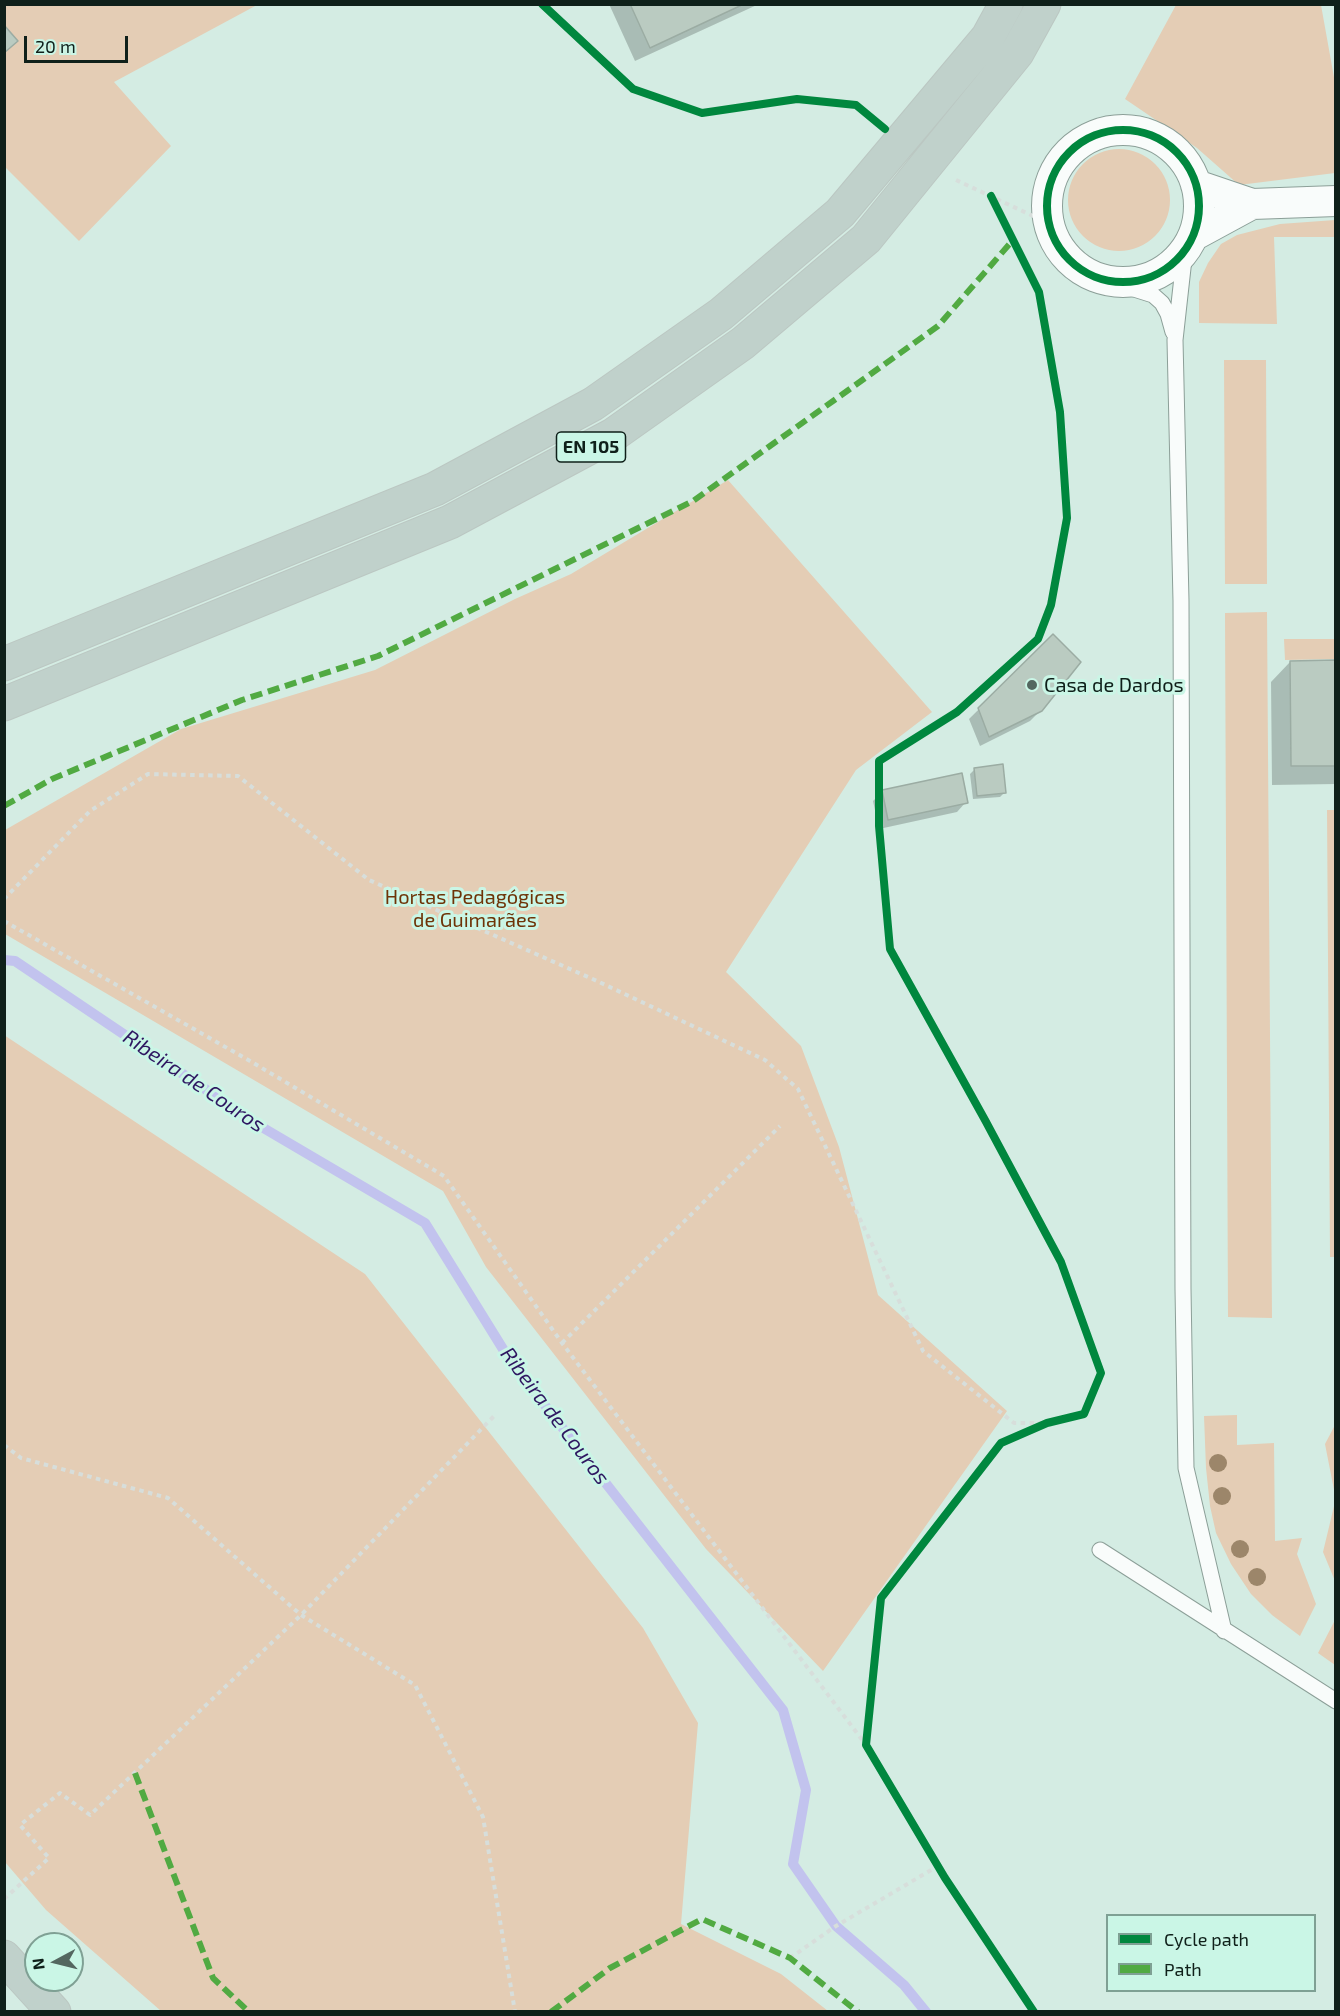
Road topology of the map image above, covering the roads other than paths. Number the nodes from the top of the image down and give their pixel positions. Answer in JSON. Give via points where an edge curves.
{"nodes":[{"id":1,"x":1006,"y":4,"type":"edge"},
{"id":2,"x":1044,"y":4,"type":"edge"},
{"id":3,"x":1196,"y":185,"type":"junction"},
{"id":4,"x":1335,"y":201,"type":"edge"},
{"id":5,"x":1252,"y":204,"type":"junction"},
{"id":6,"x":1189,"y":243,"type":"junction"},
{"id":7,"x":1112,"y":282,"type":"junction"},
{"id":8,"x":1175,"y":340,"type":"junction"},
{"id":9,"x":4,"y":664,"type":"edge"},
{"id":10,"x":4,"y":704,"type":"edge"},
{"id":11,"x":1100,"y":1550,"type":"dead end"},
{"id":12,"x":1224,"y":1630,"type":"junction"},
{"id":13,"x":1335,"y":1701,"type":"edge"},
{"id":14,"x":4,"y":1959,"type":"edge"},
{"id":15,"x":44,"y":2000,"type":"edge"}],
"edges":[{"from":1,"to":9,"type":"highway","number":"EN 105","via":[[988,37],[840,213],[721,314],[593,404],[435,489]]},
{"from":2,"to":10,"type":"highway","number":"EN 105","via":[[1017,53],[866,239],[743,343],[613,435],[450,522]]},
{"from":3,"to":5,"type":"street"},
{"from":3,"to":6,"type":"street","via":[[1198,211]]},
{"from":3,"to":7,"type":"street","via":[[1185,162],[1166,143],[1142,132],[1117,130],[1091,136],[1070,151],[1054,172],[1047,197],[1048,223],[1056,244],[1071,262],[1090,275]]},
{"from":4,"to":5,"type":"street"},
{"from":5,"to":6,"type":"street"},
{"from":6,"to":7,"type":"street","via":[[1174,263],[1153,276]]},
{"from":6,"to":8,"type":"lane"},
{"from":7,"to":8,"type":"lane","via":[[1153,295],[1162,303]]},
{"from":8,"to":12,"type":"lane","via":[[1181,613],[1186,1468]]},
{"from":11,"to":12,"type":"lane"},
{"from":12,"to":13,"type":"lane"},
{"from":14,"to":15,"type":"highway"}]}
